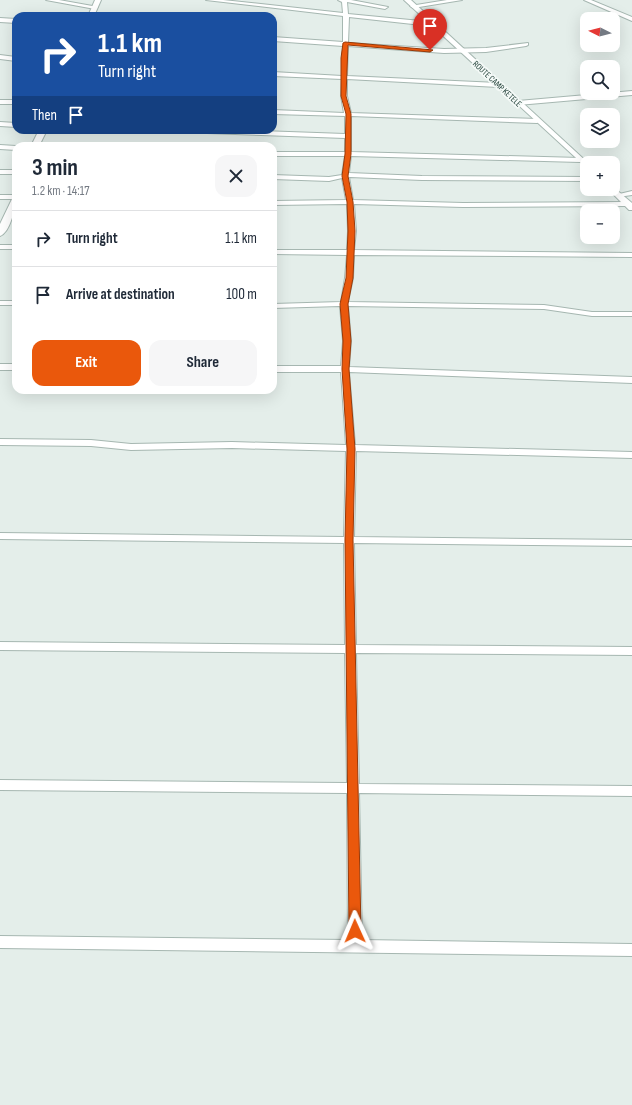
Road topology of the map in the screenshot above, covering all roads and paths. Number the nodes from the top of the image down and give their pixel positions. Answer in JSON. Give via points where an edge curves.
{"nodes":[{"id":1,"x":48,"y":0,"type":"edge"},
{"id":2,"x":98,"y":0,"type":"edge"},
{"id":3,"x":209,"y":0,"type":"edge"},
{"id":4,"x":343,"y":0,"type":"edge"},
{"id":5,"x":407,"y":0,"type":"edge"},
{"id":6,"x":459,"y":0,"type":"edge"},
{"id":7,"x":588,"y":0,"type":"edge"},
{"id":8,"x":413,"y":6,"type":"junction"},
{"id":9,"x":95,"y":7,"type":"junction"},
{"id":10,"x":385,"y":7,"type":"dead end"},
{"id":11,"x":93,"y":12,"type":"edge"},
{"id":12,"x":346,"y":15,"type":"junction"},
{"id":13,"x":632,"y":19,"type":"edge"},
{"id":14,"x":0,"y":20,"type":"edge"},
{"id":15,"x":12,"y":21,"type":"edge"},
{"id":16,"x":431,"y":24,"type":"junction"},
{"id":17,"x":277,"y":39,"type":"edge"},
{"id":18,"x":345,"y":43,"type":"junction"},
{"id":19,"x":526,"y":44,"type":"dead end"},
{"id":20,"x":461,"y":51,"type":"junction"},
{"id":21,"x":0,"y":57,"type":"edge"},
{"id":22,"x":12,"y":58,"type":"edge"},
{"id":23,"x":277,"y":74,"type":"edge"},
{"id":24,"x":345,"y":78,"type":"junction"},
{"id":25,"x":498,"y":85,"type":"junction"},
{"id":26,"x":632,"y":93,"type":"edge"},
{"id":27,"x":0,"y":102,"type":"edge"},
{"id":28,"x":12,"y":102,"type":"edge"},
{"id":29,"x":518,"y":103,"type":"junction"},
{"id":30,"x":277,"y":112,"type":"edge"},
{"id":31,"x":348,"y":114,"type":"junction"},
{"id":32,"x":537,"y":121,"type":"junction"},
{"id":33,"x":0,"y":124,"type":"edge"},
{"id":34,"x":12,"y":125,"type":"edge"},
{"id":35,"x":277,"y":133,"type":"edge"},
{"id":36,"x":348,"y":136,"type":"junction"},
{"id":37,"x":0,"y":147,"type":"edge"},
{"id":38,"x":12,"y":148,"type":"edge"},
{"id":39,"x":277,"y":154,"type":"edge"},
{"id":40,"x":348,"y":154,"type":"junction"},
{"id":41,"x":580,"y":160,"type":"joint"},
{"id":42,"x":0,"y":172,"type":"edge"},
{"id":43,"x":12,"y":172,"type":"edge"},
{"id":44,"x":345,"y":176,"type":"junction"},
{"id":45,"x":277,"y":178,"type":"edge"},
{"id":46,"x":580,"y":179,"type":"edge"},
{"id":47,"x":620,"y":192,"type":"edge"},
{"id":48,"x":632,"y":193,"type":"edge"},
{"id":49,"x":619,"y":196,"type":"edge"},
{"id":50,"x":0,"y":197,"type":"edge"},
{"id":51,"x":12,"y":198,"type":"edge"},
{"id":52,"x":350,"y":202,"type":"junction"},
{"id":53,"x":277,"y":203,"type":"edge"},
{"id":54,"x":630,"y":206,"type":"edge"},
{"id":55,"x":12,"y":207,"type":"edge"},
{"id":56,"x":0,"y":233,"type":"edge"},
{"id":57,"x":0,"y":247,"type":"edge"},
{"id":58,"x":12,"y":247,"type":"edge"},
{"id":59,"x":277,"y":252,"type":"edge"},
{"id":60,"x":350,"y":253,"type":"junction"},
{"id":61,"x":632,"y":255,"type":"edge"},
{"id":62,"x":0,"y":303,"type":"edge"},
{"id":63,"x":12,"y":303,"type":"edge"},
{"id":64,"x":344,"y":304,"type":"junction"},
{"id":65,"x":277,"y":306,"type":"edge"},
{"id":66,"x":632,"y":314,"type":"edge"},
{"id":67,"x":0,"y":367,"type":"edge"},
{"id":68,"x":12,"y":367,"type":"edge"},
{"id":69,"x":277,"y":369,"type":"edge"},
{"id":70,"x":346,"y":369,"type":"junction"},
{"id":71,"x":632,"y":380,"type":"edge"},
{"id":72,"x":0,"y":442,"type":"edge"},
{"id":73,"x":351,"y":449,"type":"junction"},
{"id":74,"x":632,"y":455,"type":"edge"},
{"id":75,"x":0,"y":536,"type":"edge"},
{"id":76,"x":349,"y":540,"type":"junction"},
{"id":77,"x":632,"y":543,"type":"edge"},
{"id":78,"x":0,"y":646,"type":"edge"},
{"id":79,"x":351,"y":649,"type":"junction"},
{"id":80,"x":632,"y":651,"type":"edge"},
{"id":81,"x":0,"y":785,"type":"edge"},
{"id":82,"x":352,"y":788,"type":"junction"},
{"id":83,"x":632,"y":791,"type":"edge"},
{"id":84,"x":0,"y":942,"type":"edge"},
{"id":85,"x":355,"y":947,"type":"junction"},
{"id":86,"x":632,"y":950,"type":"edge"}],
"edges":[{"from":1,"to":9,"type":"street"},
{"from":2,"to":9,"type":"street"},
{"from":3,"to":12,"type":"street"},
{"from":4,"to":10,"type":"street"},
{"from":4,"to":12,"type":"street"},
{"from":5,"to":8,"type":"street","name":"ROUTE CAMP KETELE"},
{"from":6,"to":8,"type":"street"},
{"from":7,"to":13,"type":"street"},
{"from":8,"to":16,"type":"street","name":"ROUTE CAMP KETELE"},
{"from":9,"to":11,"type":"street"},
{"from":12,"to":16,"type":"street"},
{"from":12,"to":18,"type":"street"},
{"from":14,"to":15,"type":"street"},
{"from":16,"to":20,"type":"street","name":"ROUTE CAMP KETELE"},
{"from":17,"to":18,"type":"street"},
{"from":18,"to":20,"type":"street"},
{"from":18,"to":24,"type":"street"},
{"from":19,"to":20,"type":"street"},
{"from":20,"to":25,"type":"street","name":"ROUTE CAMP KETELE"},
{"from":21,"to":22,"type":"street"},
{"from":23,"to":24,"type":"street"},
{"from":24,"to":25,"type":"street"},
{"from":24,"to":31,"type":"street","via":[[344,96]]},
{"from":25,"to":29,"type":"street","name":"ROUTE CAMP KETELE"},
{"from":26,"to":29,"type":"street"},
{"from":27,"to":28,"type":"street"},
{"from":29,"to":32,"type":"street","name":"ROUTE CAMP KETELE"},
{"from":30,"to":31,"type":"street"},
{"from":31,"to":32,"type":"street"},
{"from":31,"to":36,"type":"street"},
{"from":32,"to":41,"type":"street","name":"ROUTE CAMP KETELE"},
{"from":33,"to":34,"type":"street"},
{"from":35,"to":36,"type":"street"},
{"from":36,"to":40,"type":"street"},
{"from":37,"to":38,"type":"street"},
{"from":39,"to":40,"type":"street"},
{"from":40,"to":41,"type":"street"},
{"from":40,"to":44,"type":"street"},
{"from":42,"to":43,"type":"street"},
{"from":44,"to":45,"type":"street","via":[[329,179]]},
{"from":44,"to":46,"type":"street"},
{"from":44,"to":52,"type":"street"},
{"from":47,"to":48,"type":"street"},
{"from":49,"to":54,"type":"street"},
{"from":50,"to":51,"type":"street"},
{"from":52,"to":53,"type":"street"},
{"from":52,"to":54,"type":"street"},
{"from":52,"to":60,"type":"street"},
{"from":55,"to":56,"type":"street"},
{"from":57,"to":58,"type":"street"},
{"from":59,"to":60,"type":"street"},
{"from":60,"to":61,"type":"street"},
{"from":60,"to":64,"type":"street"},
{"from":62,"to":63,"type":"street"},
{"from":64,"to":65,"type":"street"},
{"from":64,"to":66,"type":"street","via":[[544,307],[592,314]]},
{"from":64,"to":70,"type":"street"},
{"from":67,"to":68,"type":"street"},
{"from":69,"to":70,"type":"street"},
{"from":70,"to":71,"type":"street"},
{"from":70,"to":73,"type":"street"},
{"from":72,"to":73,"type":"street","via":[[91,442],[131,447],[232,444]]},
{"from":73,"to":74,"type":"street"},
{"from":73,"to":76,"type":"street"},
{"from":75,"to":76,"type":"street"},
{"from":76,"to":77,"type":"street"},
{"from":76,"to":79,"type":"street"},
{"from":78,"to":79,"type":"street"},
{"from":79,"to":80,"type":"street"},
{"from":79,"to":82,"type":"street"},
{"from":81,"to":82,"type":"street"},
{"from":82,"to":83,"type":"street"},
{"from":82,"to":85,"type":"street"},
{"from":84,"to":85,"type":"street"},
{"from":85,"to":86,"type":"street"}]}
